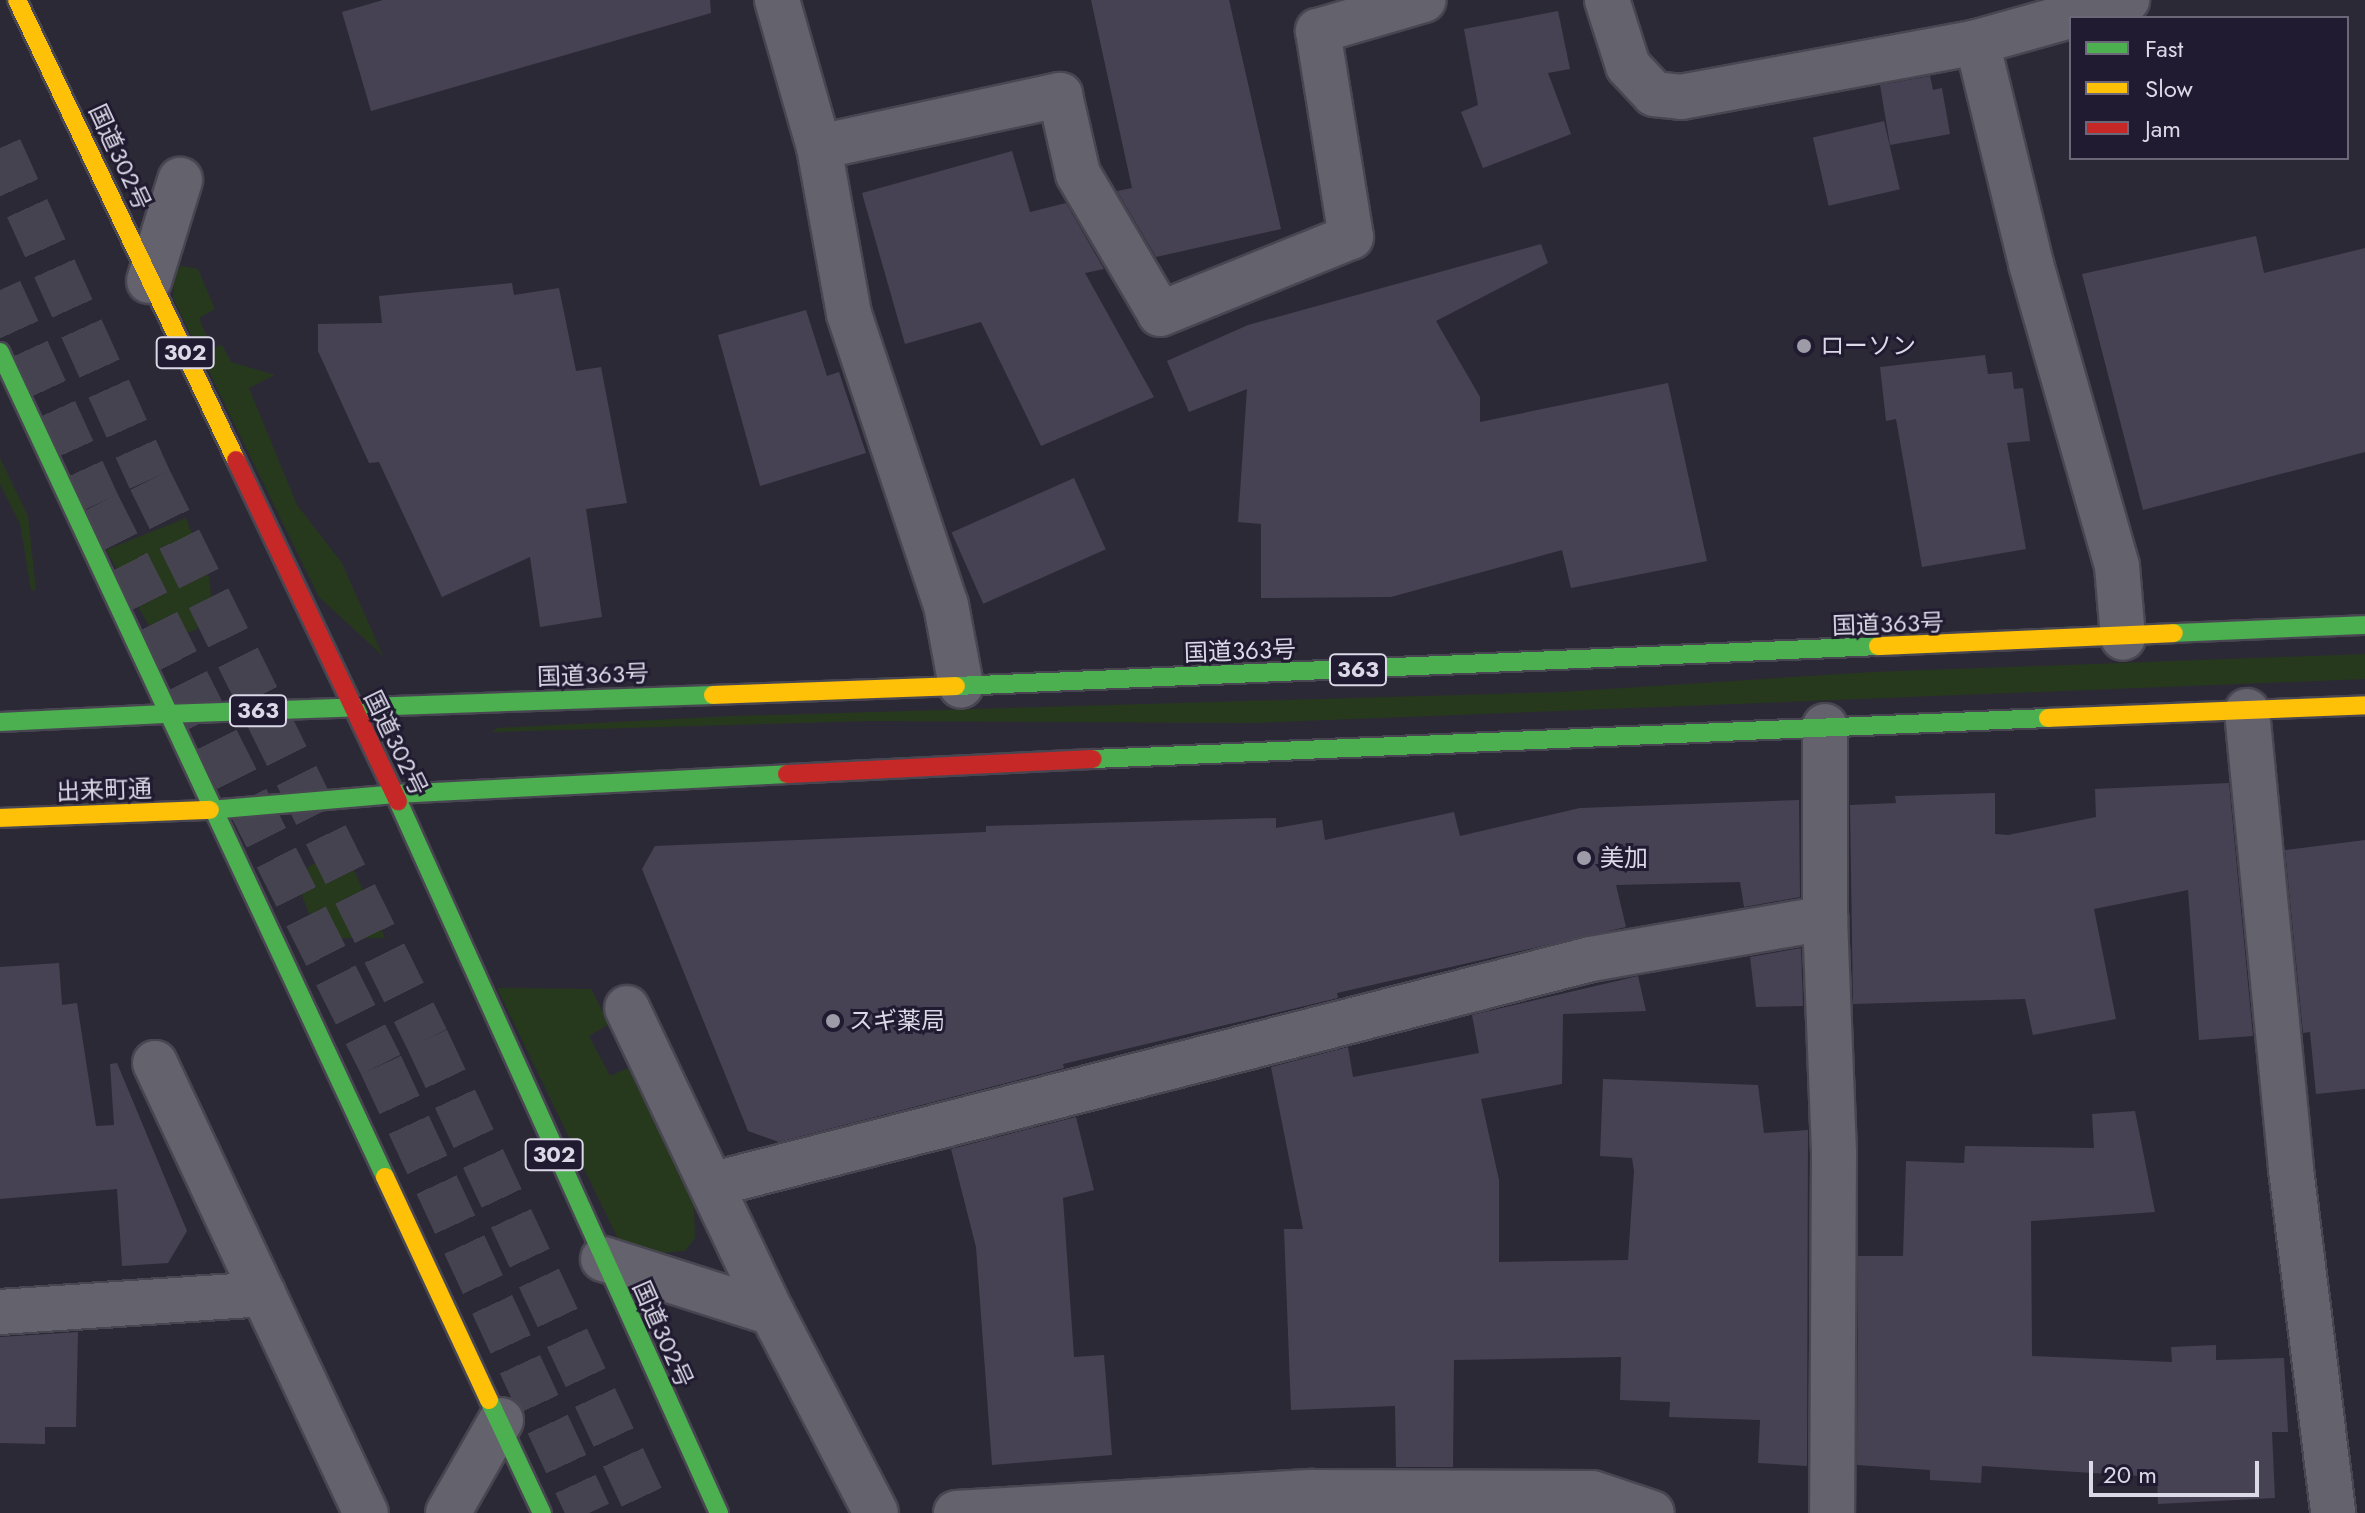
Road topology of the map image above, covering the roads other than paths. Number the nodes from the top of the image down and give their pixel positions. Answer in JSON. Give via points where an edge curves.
{"nodes":[{"id":1,"x":17,"y":0,"type":"edge"},
{"id":2,"x":777,"y":0,"type":"edge"},
{"id":3,"x":1424,"y":0,"type":"edge"},
{"id":4,"x":1607,"y":0,"type":"edge"},
{"id":5,"x":2127,"y":0,"type":"edge"},
{"id":6,"x":2069,"y":16,"type":"edge"},
{"id":7,"x":2070,"y":16,"type":"edge"},
{"id":8,"x":1977,"y":42,"type":"junction"},
{"id":9,"x":819,"y":147,"type":"junction"},
{"id":10,"x":180,"y":180,"type":"dead end"},
{"id":11,"x":149,"y":281,"type":"junction"},
{"id":12,"x":2,"y":363,"type":"edge"},
{"id":13,"x":2365,"y":625,"type":"edge"},
{"id":14,"x":2123,"y":638,"type":"junction"},
{"id":15,"x":961,"y":686,"type":"junction"},
{"id":16,"x":2365,"y":705,"type":"edge"},
{"id":17,"x":351,"y":707,"type":"junction"},
{"id":18,"x":2247,"y":711,"type":"junction"},
{"id":19,"x":165,"y":714,"type":"junction"},
{"id":20,"x":0,"y":722,"type":"edge"},
{"id":21,"x":1825,"y":726,"type":"junction"},
{"id":22,"x":395,"y":794,"type":"junction"},
{"id":23,"x":210,"y":810,"type":"junction"},
{"id":24,"x":0,"y":818,"type":"edge"},
{"id":25,"x":1825,"y":918,"type":"junction"},
{"id":26,"x":628,"y":1031,"type":"dead end"},
{"id":27,"x":155,"y":1063,"type":"dead end"},
{"id":28,"x":714,"y":1184,"type":"junction"},
{"id":29,"x":603,"y":1259,"type":"junction"},
{"id":30,"x":263,"y":1294,"type":"junction"},
{"id":31,"x":0,"y":1312,"type":"edge"},
{"id":32,"x":772,"y":1313,"type":"junction"},
{"id":33,"x":501,"y":1420,"type":"junction"},
{"id":34,"x":366,"y":1513,"type":"edge"},
{"id":35,"x":448,"y":1513,"type":"edge"},
{"id":36,"x":542,"y":1513,"type":"edge"},
{"id":37,"x":719,"y":1513,"type":"edge"},
{"id":38,"x":876,"y":1513,"type":"edge"},
{"id":39,"x":956,"y":1513,"type":"edge"},
{"id":40,"x":1652,"y":1513,"type":"edge"},
{"id":41,"x":1832,"y":1513,"type":"edge"},
{"id":42,"x":2333,"y":1513,"type":"edge"}],
"edges":[{"from":1,"to":11,"type":"main road","name":"国道302号","number":"302"},
{"from":2,"to":9,"type":"street"},
{"from":3,"to":9,"type":"street","via":[[1318,31],[1351,237],[1160,314],[1078,174],[1060,95]]},
{"from":4,"to":8,"type":"street","via":[[1628,66],[1654,94]]},
{"from":5,"to":7,"type":"street"},
{"from":6,"to":8,"type":"street"},
{"from":8,"to":14,"type":"street","via":[[2031,264],[2117,566]]},
{"from":9,"to":15,"type":"street","via":[[849,314],[946,605]]},
{"from":10,"to":11,"type":"street"},
{"from":11,"to":17,"type":"main road","name":"国道302号","number":"302"},
{"from":12,"to":19,"type":"main road"},
{"from":13,"to":14,"type":"main road","name":"国道363号","number":"363"},
{"from":14,"to":15,"type":"main road","name":"国道363号","number":"363"},
{"from":15,"to":17,"type":"main road","name":"国道363号","number":"363"},
{"from":16,"to":18,"type":"main road"},
{"from":17,"to":19,"type":"main road","name":"国道363号","number":"363"},
{"from":17,"to":22,"type":"main road","name":"国道302号","number":"302"},
{"from":18,"to":21,"type":"main road"},
{"from":18,"to":42,"type":"street","via":[[2291,1169]]},
{"from":19,"to":20,"type":"main road"},
{"from":19,"to":23,"type":"main road"},
{"from":21,"to":22,"type":"main road"},
{"from":21,"to":25,"type":"street"},
{"from":22,"to":23,"type":"main road"},
{"from":22,"to":29,"type":"main road","name":"国道302号","number":"302"},
{"from":23,"to":24,"type":"main road","name":"出来町通"},
{"from":23,"to":33,"type":"main road"},
{"from":25,"to":28,"type":"street","via":[[1591,959]]},
{"from":25,"to":41,"type":"street","via":[[1834,1151]]},
{"from":26,"to":28,"type":"street"},
{"from":27,"to":30,"type":"street"},
{"from":28,"to":32,"type":"street"},
{"from":29,"to":32,"type":"street"},
{"from":29,"to":37,"type":"main road","name":"国道302号","number":"302"},
{"from":30,"to":31,"type":"street"},
{"from":30,"to":34,"type":"street"},
{"from":32,"to":38,"type":"street"},
{"from":33,"to":35,"type":"street"},
{"from":33,"to":36,"type":"main road"},
{"from":39,"to":40,"type":"street","via":[[1312,1492],[1592,1493]]}]}
